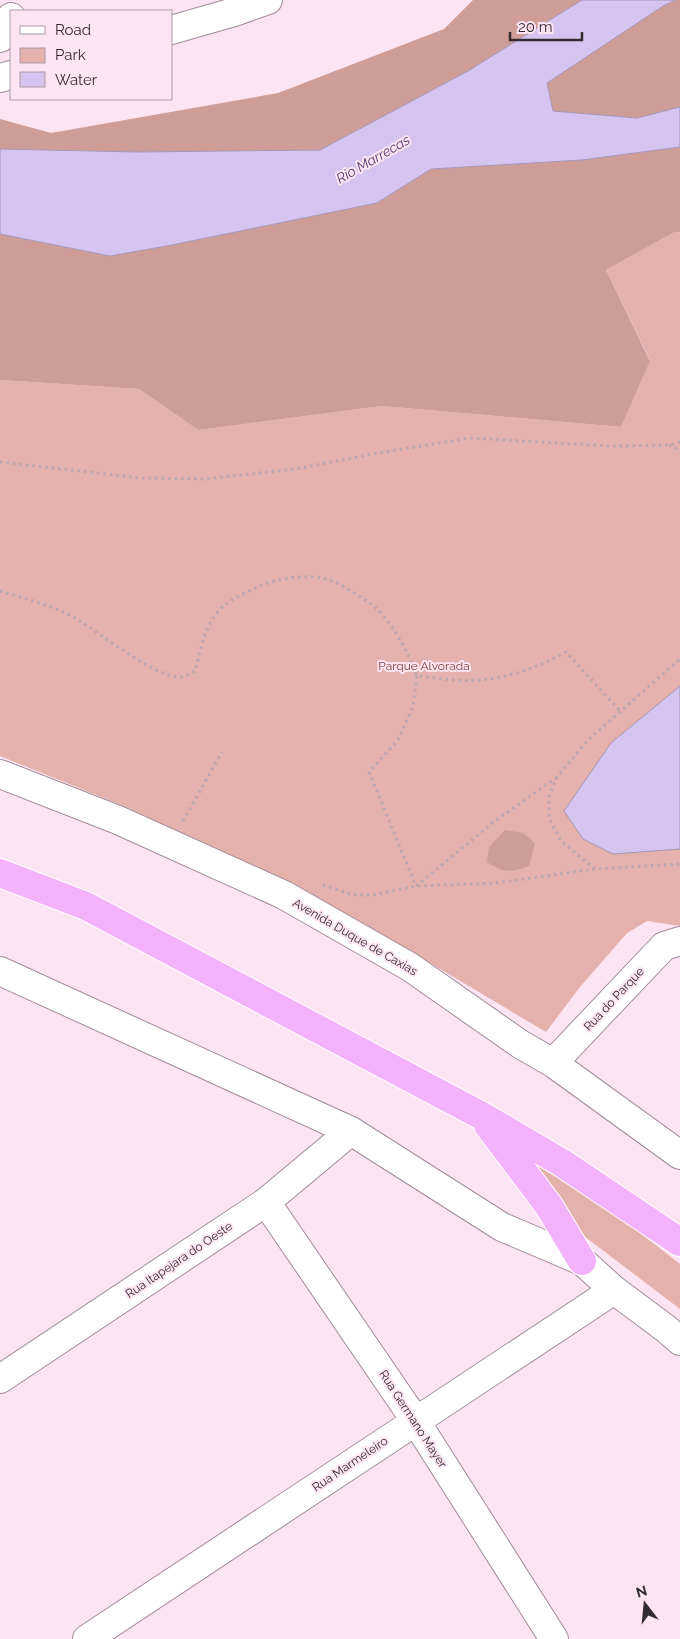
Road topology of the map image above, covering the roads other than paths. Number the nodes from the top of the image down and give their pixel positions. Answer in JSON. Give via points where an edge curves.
{"nodes":[{"id":1,"x":268,"y":0,"type":"edge"},
{"id":2,"x":10,"y":19,"type":"edge"},
{"id":3,"x":172,"y":30,"type":"edge"},
{"id":4,"x":0,"y":38,"type":"edge"},
{"id":5,"x":0,"y":774,"type":"edge"},
{"id":6,"x":0,"y":873,"type":"edge"},
{"id":7,"x":680,"y":941,"type":"edge"},
{"id":8,"x":0,"y":970,"type":"edge"},
{"id":9,"x":553,"y":1063,"type":"junction"},
{"id":10,"x":482,"y":1116,"type":"junction"},
{"id":11,"x":351,"y":1131,"type":"junction"},
{"id":12,"x":680,"y":1155,"type":"edge"},
{"id":13,"x":266,"y":1202,"type":"junction"},
{"id":14,"x":680,"y":1242,"type":"edge"},
{"id":15,"x":582,"y":1261,"type":"junction"},
{"id":16,"x":614,"y":1290,"type":"junction"},
{"id":17,"x":680,"y":1342,"type":"edge"},
{"id":18,"x":0,"y":1379,"type":"edge"},
{"id":19,"x":415,"y":1420,"type":"junction"},
{"id":20,"x":88,"y":1639,"type":"edge"},
{"id":21,"x":554,"y":1639,"type":"edge"}],
"edges":[{"from":1,"to":3,"type":"street"},
{"from":2,"to":4,"type":"street"},
{"from":5,"to":9,"type":"street","name":"Avenida Duque de Caxias","via":[[118,820],[284,896],[410,967],[520,1044]]},
{"from":6,"to":10,"type":"highway","via":[[86,906]]},
{"from":7,"to":9,"type":"street","name":"Rua do Parque","via":[[664,946]]},
{"from":8,"to":11,"type":"street"},
{"from":9,"to":12,"type":"street","name":"Avenida Duque de Caxias"},
{"from":10,"to":14,"type":"highway","via":[[562,1163]]},
{"from":10,"to":15,"type":"highway","via":[[549,1206]]},
{"from":11,"to":13,"type":"street","name":"Rua Itapejara do Oeste"},
{"from":11,"to":15,"type":"street","via":[[502,1227]]},
{"from":13,"to":18,"type":"street","name":"Rua Itapejara do Oeste"},
{"from":13,"to":19,"type":"street","name":"Rua Germano Mayer"},
{"from":15,"to":16,"type":"street"},
{"from":16,"to":17,"type":"street"},
{"from":16,"to":19,"type":"street","name":"Rua Marmeleiro"},
{"from":19,"to":20,"type":"street","name":"Rua Marmeleiro"},
{"from":19,"to":21,"type":"street","name":"Rua Germano Mayer"}]}
